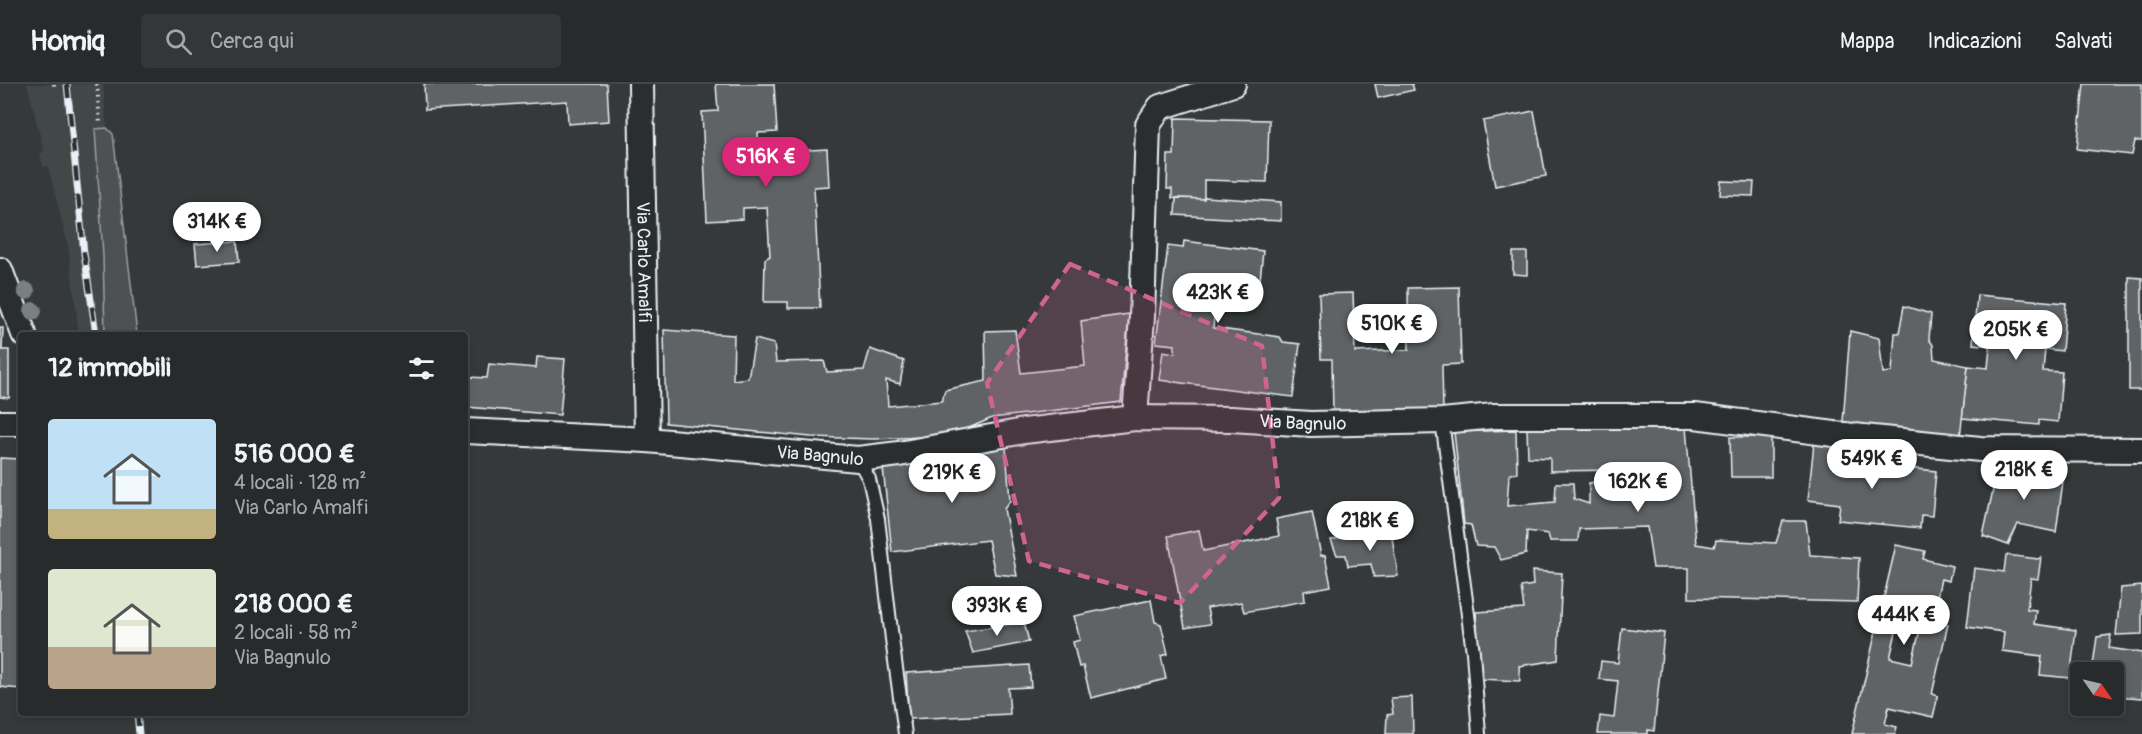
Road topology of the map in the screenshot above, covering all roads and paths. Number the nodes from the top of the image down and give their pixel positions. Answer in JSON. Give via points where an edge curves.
{"nodes":[{"id":1,"x":97,"y":84,"type":"edge"},
{"id":2,"x":641,"y":84,"type":"edge"},
{"id":3,"x":1233,"y":84,"type":"edge"},
{"id":4,"x":100,"y":124,"type":"dead end"},
{"id":5,"x":0,"y":270,"type":"edge"},
{"id":6,"x":23,"y":332,"type":"edge"},
{"id":7,"x":1135,"y":418,"type":"junction"},
{"id":8,"x":1442,"y":421,"type":"junction"},
{"id":9,"x":0,"y":423,"type":"edge"},
{"id":10,"x":18,"y":423,"type":"edge"},
{"id":11,"x":468,"y":431,"type":"edge"},
{"id":12,"x":647,"y":440,"type":"junction"},
{"id":13,"x":2142,"y":450,"type":"edge"},
{"id":14,"x":858,"y":459,"type":"junction"},
{"id":15,"x":905,"y":734,"type":"edge"},
{"id":16,"x":1479,"y":734,"type":"edge"}],
"edges":[{"from":1,"to":4,"type":"path"},
{"from":2,"to":12,"type":"street","name":"Via Carlo Amalfi"},
{"from":3,"to":7,"type":"street","via":[[1160,107],[1148,125]]},
{"from":5,"to":6,"type":"street"},
{"from":7,"to":8,"type":"street","name":"Via Bagnulo","via":[[1311,424]]},
{"from":7,"to":14,"type":"street","name":"Via Bagnulo","via":[[1024,430]]},
{"from":8,"to":13,"type":"street","name":"Via Bagnulo","via":[[1494,416],[1695,416],[1980,449]]},
{"from":8,"to":16,"type":"lane","via":[[1473,652]]},
{"from":9,"to":10,"type":"street"},
{"from":11,"to":12,"type":"street","name":"Via Bagnulo"},
{"from":12,"to":14,"type":"street","name":"Via Bagnulo"},
{"from":14,"to":15,"type":"lane","via":[[869,479],[878,519]]}]}
